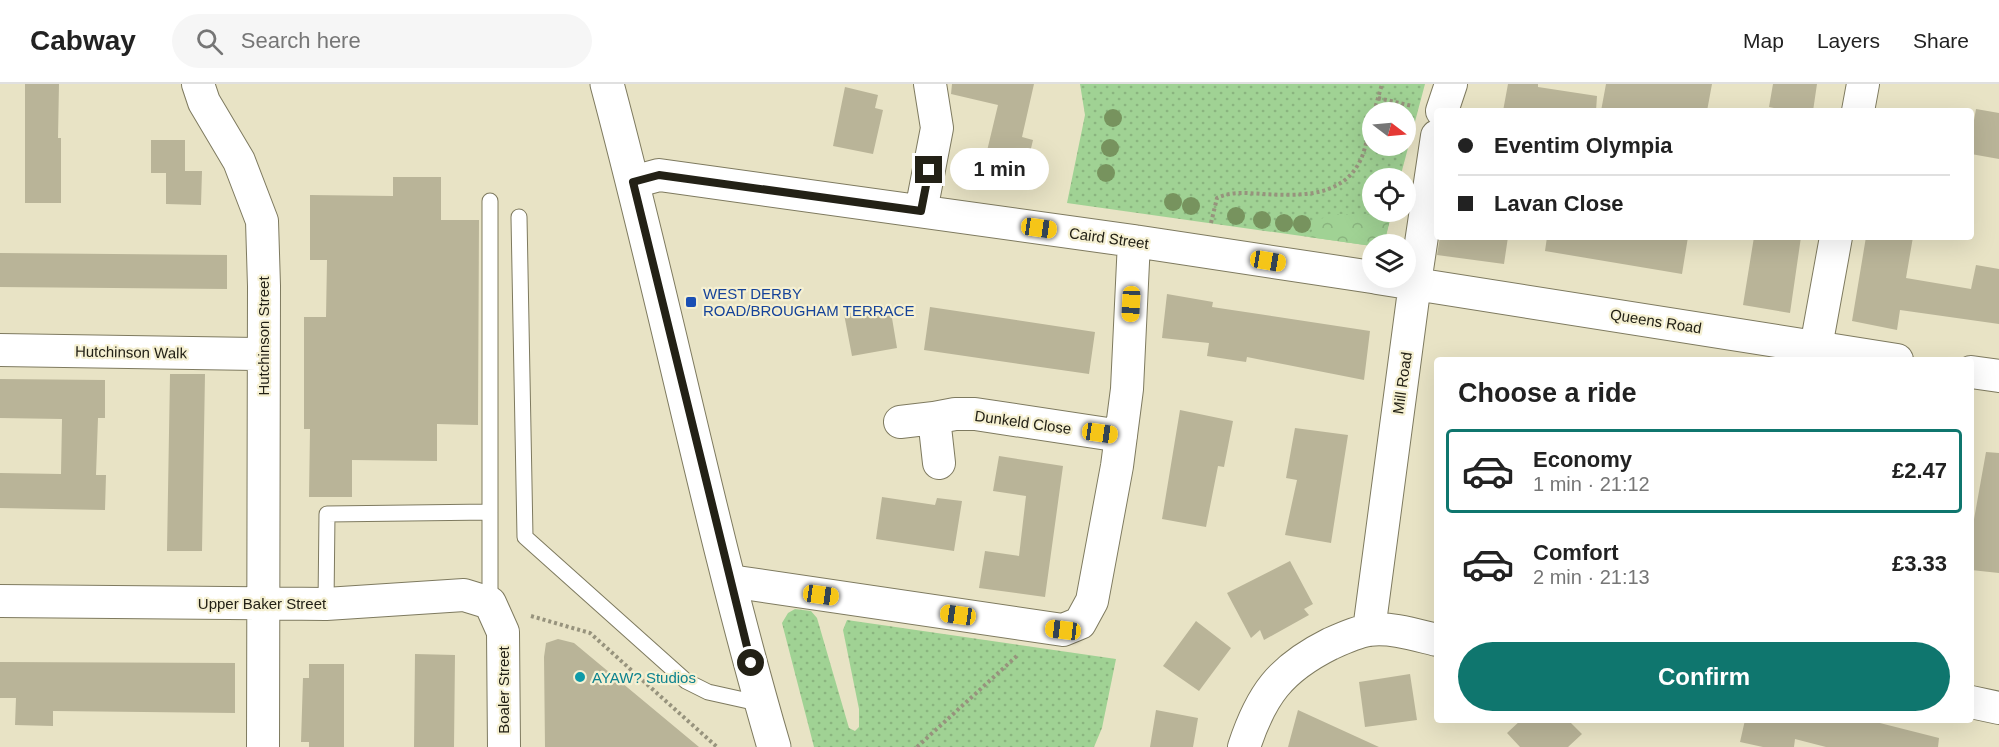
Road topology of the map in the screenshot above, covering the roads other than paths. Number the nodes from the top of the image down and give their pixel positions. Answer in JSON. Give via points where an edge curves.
{"nodes":[{"id":1,"x":198,"y":84,"type":"edge"},
{"id":2,"x":606,"y":84,"type":"edge"},
{"id":3,"x":930,"y":84,"type":"edge"},
{"id":4,"x":1451,"y":84,"type":"edge"},
{"id":5,"x":1863,"y":84,"type":"edge"},
{"id":6,"x":1859,"y":108,"type":"edge"},
{"id":7,"x":1431,"y":109,"type":"edge"},
{"id":8,"x":1434,"y":156,"type":"edge"},
{"id":9,"x":633,"y":182,"type":"junction"},
{"id":10,"x":490,"y":201,"type":"dead end"},
{"id":11,"x":921,"y":211,"type":"junction"},
{"id":12,"x":519,"y":217,"type":"dead end"},
{"id":13,"x":1835,"y":240,"type":"edge"},
{"id":14,"x":1134,"y":241,"type":"junction"},
{"id":15,"x":1362,"y":276,"type":"edge"},
{"id":16,"x":1416,"y":276,"type":"edge"},
{"id":17,"x":1416,"y":283,"type":"edge"},
{"id":18,"x":1414,"y":288,"type":"edge"},
{"id":19,"x":1816,"y":347,"type":"junction"},
{"id":20,"x":0,"y":350,"type":"edge"},
{"id":21,"x":263,"y":354,"type":"junction"},
{"id":22,"x":1878,"y":357,"type":"edge"},
{"id":23,"x":1974,"y":372,"type":"edge"},
{"id":24,"x":1999,"y":376,"type":"edge"},
{"id":25,"x":934,"y":418,"type":"junction"},
{"id":26,"x":900,"y":422,"type":"dead end"},
{"id":27,"x":1121,"y":436,"type":"junction"},
{"id":28,"x":939,"y":463,"type":"dead end"},
{"id":29,"x":490,"y":512,"type":"junction"},
{"id":30,"x":730,"y":581,"type":"junction"},
{"id":31,"x":0,"y":601,"type":"edge"},
{"id":32,"x":490,"y":603,"type":"junction"},
{"id":33,"x":262,"y":604,"type":"junction"},
{"id":34,"x":326,"y":604,"type":"junction"},
{"id":35,"x":1369,"y":630,"type":"junction"},
{"id":36,"x":1434,"y":639,"type":"edge"},
{"id":37,"x":1974,"y":703,"type":"edge"},
{"id":38,"x":762,"y":704,"type":"junction"},
{"id":39,"x":1999,"y":708,"type":"edge"},
{"id":40,"x":263,"y":747,"type":"edge"},
{"id":41,"x":504,"y":747,"type":"edge"},
{"id":42,"x":774,"y":747,"type":"edge"},
{"id":43,"x":1244,"y":747,"type":"edge"}],
"edges":[{"from":1,"to":21,"type":"street","name":"Hutchinson Street","via":[[204,102],[239,161],[262,221]]},
{"from":2,"to":9,"type":"highway"},
{"from":3,"to":11,"type":"street","via":[[937,128]]},
{"from":4,"to":7,"type":"street"},
{"from":5,"to":6,"type":"street"},
{"from":8,"to":16,"type":"street","name":"Mill Road"},
{"from":9,"to":11,"type":"street","name":"Caird Street","via":[[659,175]]},
{"from":9,"to":30,"type":"highway"},
{"from":10,"to":29,"type":"lane"},
{"from":11,"to":14,"type":"street","name":"Caird Street"},
{"from":12,"to":38,"type":"lane","via":[[525,537],[686,681],[708,692]]},
{"from":13,"to":19,"type":"street"},
{"from":14,"to":15,"type":"street","name":"Caird Street"},
{"from":14,"to":27,"type":"street"},
{"from":17,"to":19,"type":"street","name":"Queens Road"},
{"from":18,"to":35,"type":"street","name":"Mill Road"},
{"from":19,"to":22,"type":"street","name":"Queens Road"},
{"from":20,"to":21,"type":"street","name":"Hutchinson Walk"},
{"from":21,"to":33,"type":"street","name":"Hutchinson Street"},
{"from":23,"to":24,"type":"street"},
{"from":25,"to":26,"type":"street","name":"Dunkeld Close"},
{"from":25,"to":27,"type":"street","name":"Dunkeld Close","via":[[975,414]]},
{"from":25,"to":28,"type":"street"},
{"from":27,"to":30,"type":"street","via":[[1092,601],[1080,623],[1063,630]]},
{"from":29,"to":32,"type":"lane"},
{"from":29,"to":34,"type":"lane","via":[[327,514]]},
{"from":30,"to":38,"type":"highway"},
{"from":31,"to":33,"type":"street","name":"Upper Baker Street"},
{"from":32,"to":34,"type":"street","name":"Upper Baker Street","via":[[464,595]]},
{"from":32,"to":41,"type":"street","name":"Boaler Street","via":[[503,632]]},
{"from":33,"to":34,"type":"street","name":"Upper Baker Street"},
{"from":33,"to":40,"type":"street","name":"Hutchinson Street"},
{"from":35,"to":36,"type":"street"},
{"from":35,"to":43,"type":"street","via":[[1341,639],[1294,665],[1261,703]]},
{"from":37,"to":39,"type":"street"},
{"from":38,"to":42,"type":"highway"}]}
